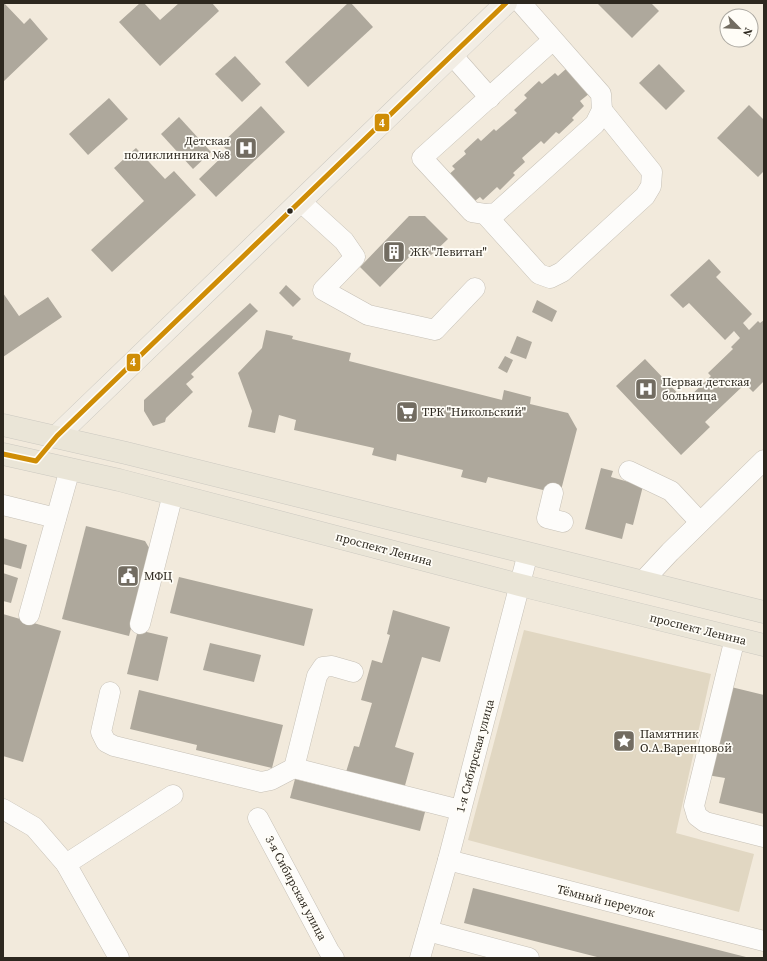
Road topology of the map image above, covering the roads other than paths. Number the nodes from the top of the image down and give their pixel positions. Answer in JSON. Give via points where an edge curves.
{"nodes":[{"id":1,"x":506,"y":3,"type":"edge"},
{"id":2,"x":521,"y":3,"type":"edge"},
{"id":3,"x":554,"y":40,"type":"junction"},
{"id":4,"x":452,"y":55,"type":"junction"},
{"id":5,"x":490,"y":98,"type":"junction"},
{"id":6,"x":602,"y":110,"type":"junction"},
{"id":7,"x":300,"y":201,"type":"junction"},
{"id":8,"x":485,"y":214,"type":"junction"},
{"id":9,"x":475,"y":288,"type":"dead end"},
{"id":10,"x":3,"y":424,"type":"edge"},
{"id":11,"x":57,"y":436,"type":"junction"},
{"id":12,"x":3,"y":454,"type":"edge"},
{"id":13,"x":764,"y":460,"type":"edge"},
{"id":14,"x":36,"y":461,"type":"junction"},
{"id":15,"x":70,"y":469,"type":"junction"},
{"id":16,"x":629,"y":471,"type":"dead end"},
{"id":17,"x":553,"y":493,"type":"dead end"},
{"id":18,"x":173,"y":494,"type":"junction"},
{"id":19,"x":3,"y":505,"type":"edge"},
{"id":20,"x":56,"y":518,"type":"junction"},
{"id":21,"x":563,"y":522,"type":"dead end"},
{"id":22,"x":700,"y":522,"type":"junction"},
{"id":23,"x":528,"y":553,"type":"junction"},
{"id":24,"x":643,"y":581,"type":"junction"},
{"id":25,"x":520,"y":585,"type":"junction"},
{"id":26,"x":631,"y":612,"type":"junction"},
{"id":27,"x":764,"y":612,"type":"edge"},
{"id":28,"x":30,"y":615,"type":"dead end"},
{"id":29,"x":140,"y":624,"type":"dead end"},
{"id":30,"x":735,"y":638,"type":"junction"},
{"id":31,"x":764,"y":645,"type":"edge"},
{"id":32,"x":353,"y":672,"type":"dead end"},
{"id":33,"x":110,"y":692,"type":"dead end"},
{"id":34,"x":294,"y":768,"type":"junction"},
{"id":35,"x":173,"y":795,"type":"dead end"},
{"id":36,"x":3,"y":808,"type":"edge"},
{"id":37,"x":460,"y":810,"type":"junction"},
{"id":38,"x":258,"y":818,"type":"dead end"},
{"id":39,"x":764,"y":837,"type":"edge"},
{"id":40,"x":448,"y":860,"type":"junction"},
{"id":41,"x":66,"y":864,"type":"junction"},
{"id":42,"x":428,"y":931,"type":"junction"},
{"id":43,"x":764,"y":942,"type":"edge"},
{"id":44,"x":119,"y":958,"type":"edge"},
{"id":45,"x":334,"y":958,"type":"edge"},
{"id":46,"x":420,"y":958,"type":"edge"},
{"id":47,"x":529,"y":958,"type":"edge"}],
"edges":[{"from":1,"to":4,"type":"main road"},
{"from":2,"to":3,"type":"street"},
{"from":3,"to":5,"type":"street"},
{"from":3,"to":6,"type":"street","via":[[601,94]]},
{"from":4,"to":5,"type":"street"},
{"from":4,"to":7,"type":"main road"},
{"from":5,"to":8,"type":"street","via":[[422,158],[472,212]]},
{"from":6,"to":8,"type":"street","via":[[595,124],[502,208],[496,213]]},
{"from":6,"to":8,"type":"street","via":[[652,172],[651,186],[645,196],[562,272],[550,278],[539,274]]},
{"from":7,"to":9,"type":"street","via":[[344,241],[355,257],[323,290],[368,315],[436,330]]},
{"from":7,"to":11,"type":"main road"},
{"from":10,"to":11,"type":"highway"},
{"from":11,"to":14,"type":"highway"},
{"from":11,"to":23,"type":"highway"},
{"from":12,"to":14,"type":"highway","name":"проспект Ленина"},
{"from":13,"to":22,"type":"street"},
{"from":14,"to":15,"type":"highway","name":"проспект Ленина"},
{"from":15,"to":18,"type":"highway","name":"проспект Ленина"},
{"from":15,"to":20,"type":"street"},
{"from":16,"to":22,"type":"street","via":[[671,491]]},
{"from":17,"to":21,"type":"street","via":[[547,518]]},
{"from":18,"to":25,"type":"highway","name":"проспект Ленина"},
{"from":18,"to":29,"type":"street"},
{"from":19,"to":20,"type":"street"},
{"from":20,"to":28,"type":"street"},
{"from":22,"to":24,"type":"street"},
{"from":23,"to":24,"type":"highway"},
{"from":23,"to":25,"type":"street","name":"1-я Сибирская улица"},
{"from":24,"to":26,"type":"highway"},
{"from":24,"to":27,"type":"highway"},
{"from":25,"to":26,"type":"highway","name":"проспект Ленина"},
{"from":25,"to":37,"type":"street","name":"1-я Сибирская улица"},
{"from":26,"to":30,"type":"highway","name":"проспект Ленина"},
{"from":30,"to":31,"type":"highway","name":"проспект Ленина"},
{"from":30,"to":39,"type":"street","via":[[694,806],[697,816],[705,822]]},
{"from":32,"to":34,"type":"street","via":[[332,666],[323,667],[317,676]]},
{"from":33,"to":34,"type":"street","via":[[101,732],[106,742],[114,746],[261,782],[271,780]]},
{"from":34,"to":37,"type":"street"},
{"from":35,"to":41,"type":"street"},
{"from":36,"to":41,"type":"street","via":[[34,827]]},
{"from":37,"to":40,"type":"street","name":"1-я Сибирская улица"},
{"from":38,"to":45,"type":"street","name":"3-я Сибирская улица"},
{"from":40,"to":42,"type":"street","name":"1-я Сибирская улица"},
{"from":40,"to":43,"type":"street","name":"Тёмный переулок"},
{"from":41,"to":44,"type":"street"},
{"from":42,"to":46,"type":"street","name":"1-я Сибирская улица"},
{"from":42,"to":47,"type":"street"}]}
